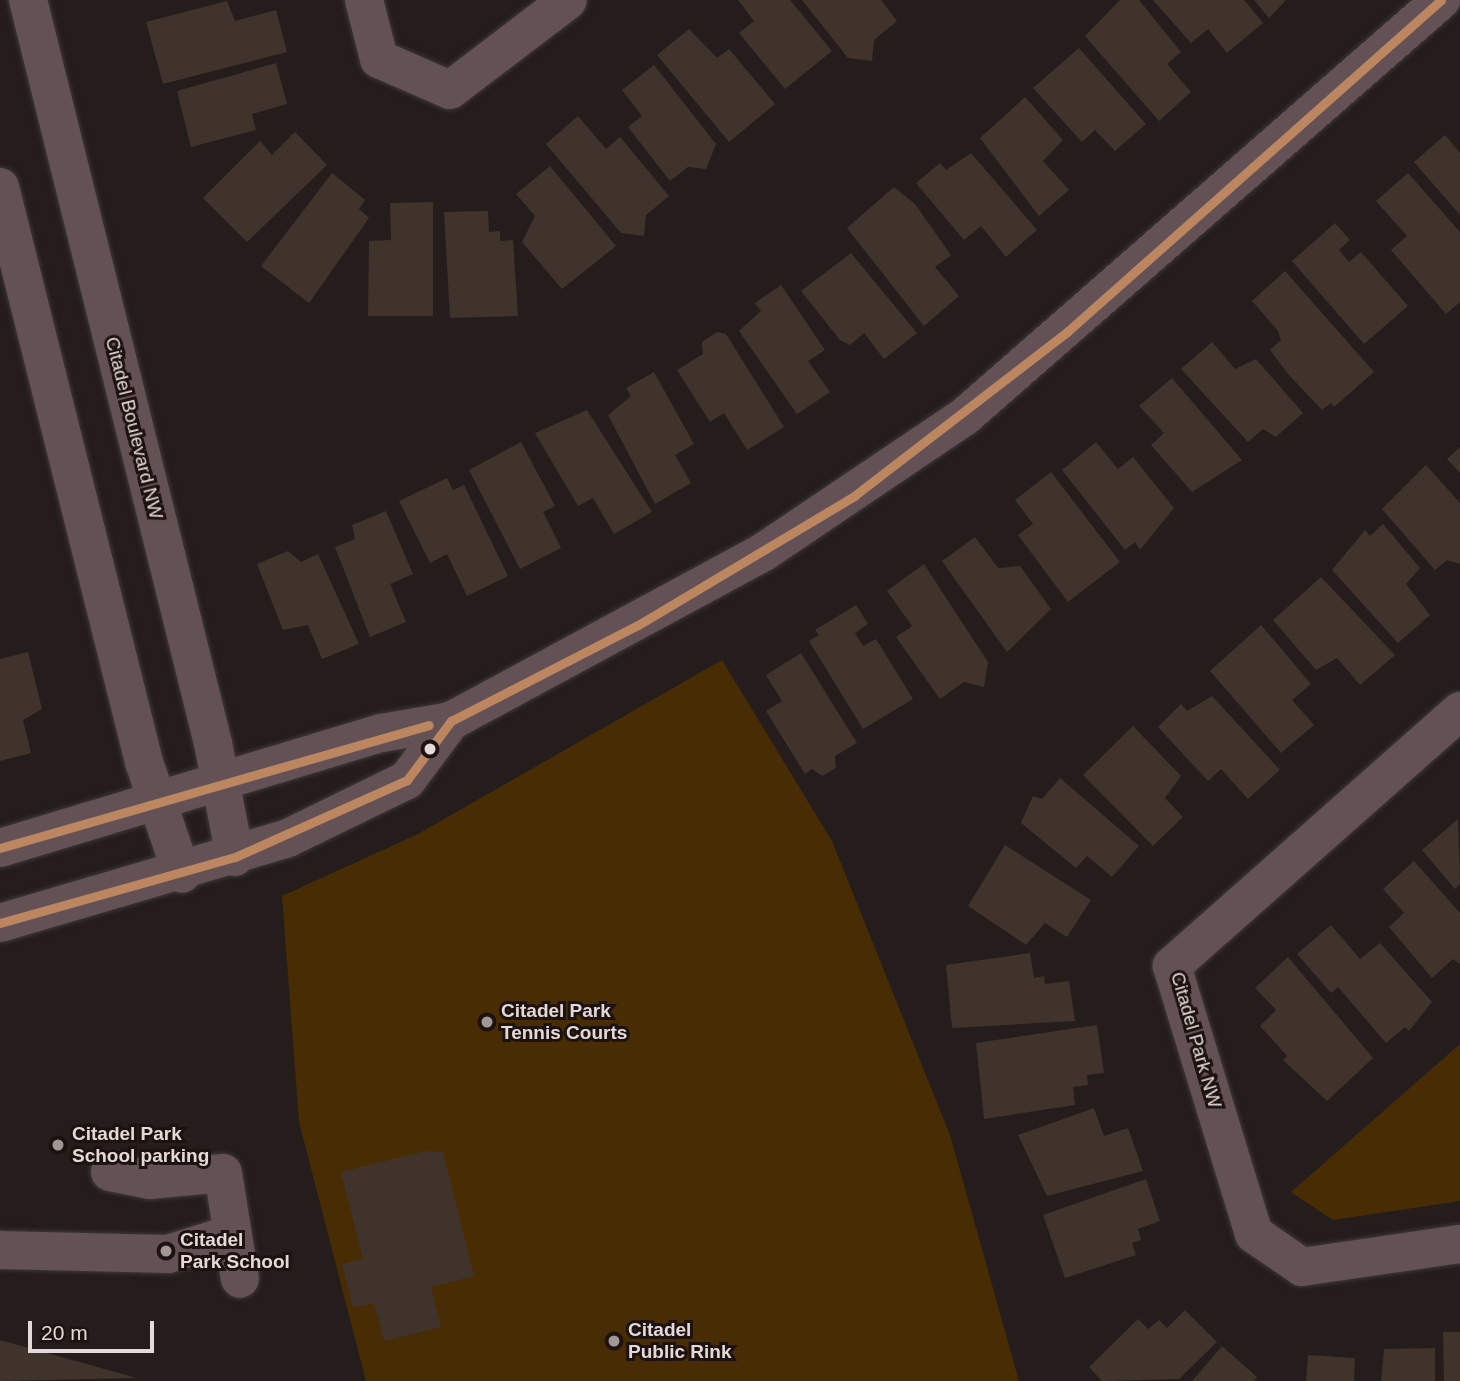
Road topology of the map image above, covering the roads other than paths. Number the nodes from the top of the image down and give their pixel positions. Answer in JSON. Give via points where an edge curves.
{"nodes":[{"id":1,"x":28,"y":0,"type":"edge"},
{"id":2,"x":364,"y":0,"type":"edge"},
{"id":3,"x":568,"y":0,"type":"edge"},
{"id":4,"x":1441,"y":0,"type":"edge"},
{"id":5,"x":0,"y":187,"type":"edge"},
{"id":6,"x":1460,"y":711,"type":"edge"},
{"id":7,"x":451,"y":721,"type":"junction"},
{"id":8,"x":222,"y":786,"type":"junction"},
{"id":9,"x":158,"y":804,"type":"junction"},
{"id":10,"x":0,"y":848,"type":"edge"},
{"id":11,"x":235,"y":857,"type":"junction"},
{"id":12,"x":182,"y":874,"type":"junction"},
{"id":13,"x":0,"y":923,"type":"edge"},
{"id":14,"x":110,"y":1172,"type":"dead end"},
{"id":15,"x":229,"y":1235,"type":"junction"},
{"id":16,"x":1460,"y":1244,"type":"edge"},
{"id":17,"x":0,"y":1250,"type":"edge"},
{"id":18,"x":240,"y":1279,"type":"dead end"}],
"edges":[{"from":1,"to":8,"type":"street","name":"Citadel Boulevard NW"},
{"from":2,"to":3,"type":"street","via":[[379,59],[450,90]]},
{"from":4,"to":7,"type":"street","via":[[964,417],[765,551]]},
{"from":5,"to":9,"type":"street"},
{"from":6,"to":16,"type":"street","name":"Citadel Park NW","via":[[1172,966],[1254,1234],[1302,1267]]},
{"from":7,"to":8,"type":"street","via":[[382,733]]},
{"from":7,"to":11,"type":"street","via":[[407,780]]},
{"from":8,"to":9,"type":"street"},
{"from":8,"to":11,"type":"street","name":"Citadel Boulevard NW"},
{"from":9,"to":10,"type":"street"},
{"from":9,"to":12,"type":"street"},
{"from":11,"to":12,"type":"street"},
{"from":12,"to":13,"type":"street"},
{"from":14,"to":15,"type":"street","via":[[150,1180],[223,1173]]},
{"from":15,"to":17,"type":"street","via":[[168,1254]]},
{"from":15,"to":18,"type":"street"}]}
